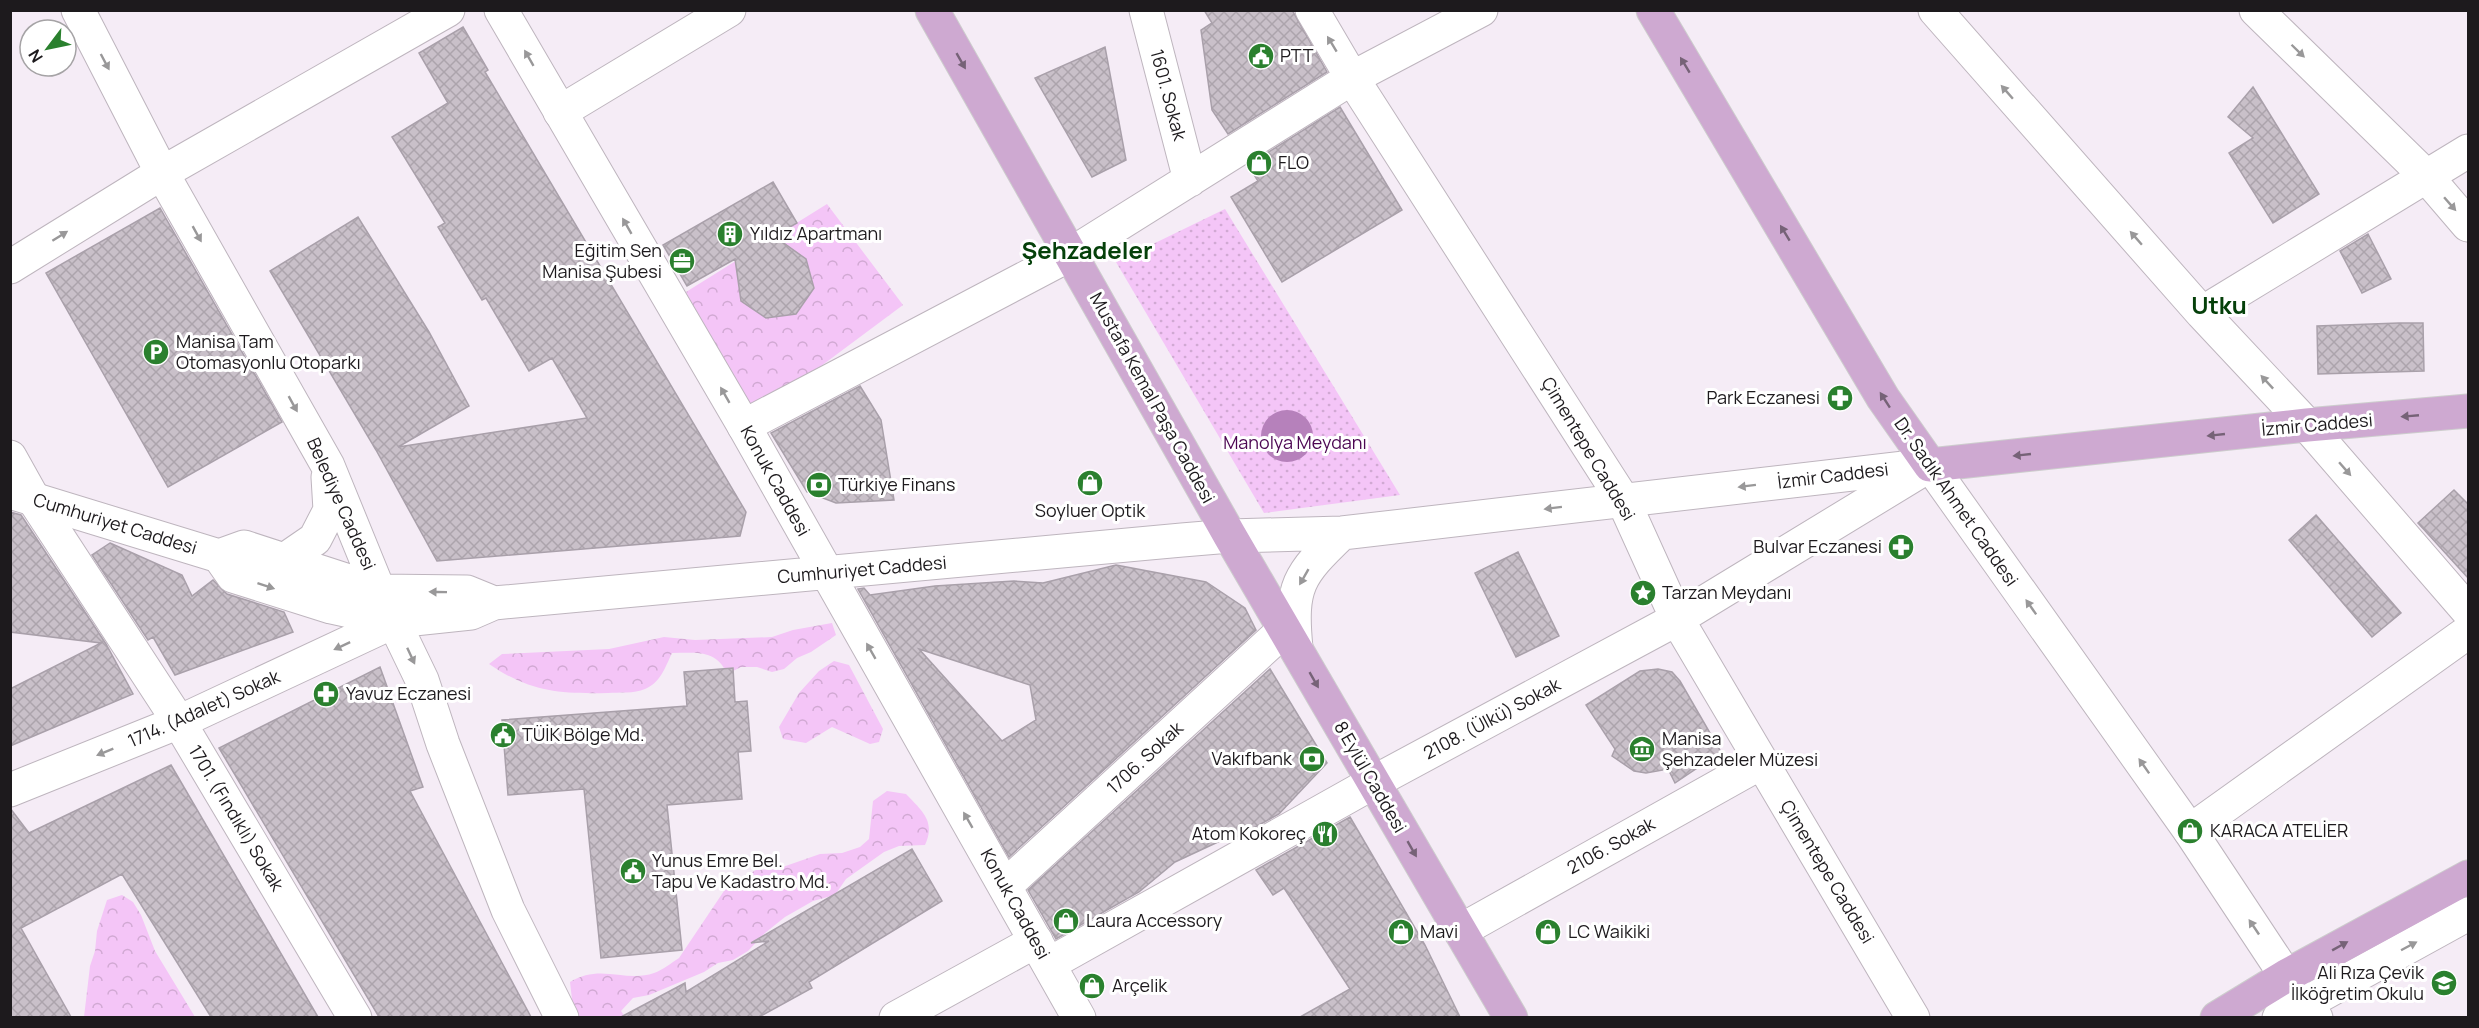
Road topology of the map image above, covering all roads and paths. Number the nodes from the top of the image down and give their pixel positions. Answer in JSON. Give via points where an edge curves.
{"nodes":[{"id":1,"x":78,"y":10,"type":"edge"},
{"id":2,"x":448,"y":10,"type":"edge"},
{"id":3,"x":501,"y":10,"type":"edge"},
{"id":4,"x":729,"y":10,"type":"edge"},
{"id":5,"x":932,"y":10,"type":"edge"},
{"id":6,"x":1146,"y":10,"type":"edge"},
{"id":7,"x":1312,"y":10,"type":"edge"},
{"id":8,"x":1481,"y":10,"type":"edge"},
{"id":9,"x":1653,"y":10,"type":"edge"},
{"id":10,"x":1935,"y":10,"type":"edge"},
{"id":11,"x":2259,"y":11,"type":"edge"},
{"id":12,"x":1352,"y":78,"type":"junction"},
{"id":13,"x":560,"y":112,"type":"junction"},
{"id":14,"x":2469,"y":151,"type":"edge"},
{"id":15,"x":162,"y":172,"type":"junction"},
{"id":16,"x":2427,"y":176,"type":"junction"},
{"id":17,"x":1190,"y":180,"type":"junction"},
{"id":18,"x":2469,"y":225,"type":"edge"},
{"id":19,"x":1071,"y":254,"type":"junction"},
{"id":20,"x":10,"y":267,"type":"edge"},
{"id":21,"x":2202,"y":313,"type":"junction"},
{"id":22,"x":2469,"y":411,"type":"edge"},
{"id":23,"x":2307,"y":425,"type":"junction"},
{"id":24,"x":744,"y":426,"type":"junction"},
{"id":25,"x":10,"y":457,"type":"edge"},
{"id":26,"x":1930,"y":465,"type":"junction"},
{"id":27,"x":328,"y":466,"type":"junction"},
{"id":28,"x":22,"y":496,"type":"edge"},
{"id":29,"x":1623,"y":500,"type":"junction"},
{"id":30,"x":1342,"y":533,"type":"junction"},
{"id":31,"x":1230,"y":536,"type":"junction"},
{"id":32,"x":219,"y":556,"type":"junction"},
{"id":33,"x":283,"y":561,"type":"junction"},
{"id":34,"x":827,"y":573,"type":"junction"},
{"id":35,"x":380,"y":591,"type":"junction"},
{"id":36,"x":494,"y":603,"type":"junction"},
{"id":37,"x":2469,"y":611,"type":"edge"},
{"id":38,"x":1677,"y":619,"type":"junction"},
{"id":39,"x":395,"y":621,"type":"junction"},
{"id":40,"x":2469,"y":632,"type":"edge"},
{"id":41,"x":1290,"y":639,"type":"junction"},
{"id":42,"x":179,"y":722,"type":"junction"},
{"id":43,"x":1762,"y":762,"type":"junction"},
{"id":44,"x":1374,"y":782,"type":"junction"},
{"id":45,"x":10,"y":790,"type":"edge"},
{"id":46,"x":2190,"y":831,"type":"junction"},
{"id":47,"x":2469,"y":877,"type":"edge"},
{"id":48,"x":1005,"y":886,"type":"junction"},
{"id":49,"x":2469,"y":914,"type":"edge"},
{"id":50,"x":1460,"y":931,"type":"junction"},
{"id":51,"x":1043,"y":953,"type":"junction"},
{"id":52,"x":2286,"y":976,"type":"junction"},
{"id":53,"x":2302,"y":1014,"type":"edge"},
{"id":54,"x":355,"y":1017,"type":"edge"},
{"id":55,"x":562,"y":1017,"type":"edge"},
{"id":56,"x":896,"y":1017,"type":"edge"},
{"id":57,"x":1079,"y":1017,"type":"edge"},
{"id":58,"x":1511,"y":1017,"type":"edge"},
{"id":59,"x":1913,"y":1017,"type":"edge"},
{"id":60,"x":2217,"y":1017,"type":"edge"}],
"edges":[{"from":1,"to":15,"type":"street","name":"Belediye Caddesi","one_way":true},
{"from":2,"to":15,"type":"street"},
{"from":13,"to":3,"type":"street","name":"Konuk Caddesi","one_way":true},
{"from":4,"to":13,"type":"street"},
{"from":5,"to":19,"type":"main road","name":"Mustafa Kemal Paşa Caddesi","one_way":true},
{"from":6,"to":17,"type":"street","name":"1601. Sokak"},
{"from":12,"to":7,"type":"street","name":"Çimentepe Caddesi","one_way":true},
{"from":8,"to":12,"type":"street"},
{"from":26,"to":9,"type":"main road","name":"Dr. Sadık Ahmet Caddesi","one_way":true,"via":[[1883,398]]},
{"from":21,"to":10,"type":"street","one_way":true},
{"from":11,"to":16,"type":"street","one_way":true},
{"from":12,"to":17,"type":"street"},
{"from":12,"to":29,"type":"street","name":"Çimentepe Caddesi"},
{"from":24,"to":13,"type":"street","name":"Konuk Caddesi","one_way":true},
{"from":14,"to":16,"type":"street"},
{"from":20,"to":15,"type":"street","one_way":true},
{"from":15,"to":27,"type":"street","name":"Belediye Caddesi","one_way":true},
{"from":16,"to":18,"type":"street","one_way":true},
{"from":16,"to":21,"type":"street"},
{"from":17,"to":19,"type":"street"},
{"from":19,"to":24,"type":"street"},
{"from":19,"to":31,"type":"main road","name":"Mustafa Kemal Paşa Caddesi"},
{"from":23,"to":21,"type":"street","one_way":true},
{"from":22,"to":23,"type":"main road","name":"İzmir Caddesi","one_way":true},
{"from":23,"to":26,"type":"main road","name":"İzmir Caddesi","one_way":true},
{"from":23,"to":37,"type":"street","one_way":true},
{"from":24,"to":34,"type":"street","name":"Konuk Caddesi"},
{"from":25,"to":28,"type":"street","name":"1701. (Fındıklı) Sokak"},
{"from":26,"to":29,"type":"street","name":"İzmir Caddesi","one_way":true},
{"from":26,"to":38,"type":"street","name":"2108. (Ülkü) Sokak"},
{"from":46,"to":26,"type":"street","name":"Dr. Sadık Ahmet Caddesi","one_way":true},
{"from":27,"to":33,"type":"street","via":[[330,510],[315,539]]},
{"from":27,"to":35,"type":"street","name":"Belediye Caddesi"},
{"from":28,"to":32,"type":"street","name":"Cumhuriyet Caddesi"},
{"from":28,"to":42,"type":"street","name":"1701. (Fındıklı) Sokak"},
{"from":29,"to":30,"type":"street","name":"İzmir Caddesi","one_way":true},
{"from":29,"to":38,"type":"street","name":"Çimentepe Caddesi"},
{"from":30,"to":31,"type":"street","name":"Cumhuriyet Caddesi"},
{"from":30,"to":41,"type":"street","one_way":true,"via":[[1320,554],[1296,592]]},
{"from":31,"to":34,"type":"street","name":"Cumhuriyet Caddesi"},
{"from":31,"to":41,"type":"main road","name":"8 Eylül Caddesi"},
{"from":32,"to":33,"type":"street","name":"Cumhuriyet Caddesi","via":[[244,547]]},
{"from":32,"to":39,"type":"street","name":"Cumhuriyet Caddesi","one_way":true,"via":[[233,576],[331,608]]},
{"from":33,"to":35,"type":"street","name":"Cumhuriyet Caddesi"},
{"from":34,"to":36,"type":"street","name":"Cumhuriyet Caddesi"},
{"from":48,"to":34,"type":"street","name":"Konuk Caddesi","one_way":true},
{"from":36,"to":35,"type":"street","name":"Cumhuriyet Caddesi","one_way":true,"via":[[467,592]]},
{"from":35,"to":39,"type":"street","name":"Belediye Caddesi"},
{"from":36,"to":39,"type":"street","name":"Cumhuriyet Caddesi","via":[[471,613]]},
{"from":38,"to":43,"type":"street","name":"Çimentepe Caddesi"},
{"from":38,"to":44,"type":"street","name":"2108. (Ülkü) Sokak"},
{"from":39,"to":42,"type":"street","name":"1714. (Adalet) Sokak","one_way":true},
{"from":39,"to":55,"type":"street","name":"Belediye Caddesi","one_way":true,"via":[[422,680],[508,910]]},
{"from":40,"to":46,"type":"street"},
{"from":41,"to":44,"type":"main road","name":"8 Eylül Caddesi","one_way":true},
{"from":41,"to":48,"type":"street","name":"1706. Sokak"},
{"from":42,"to":45,"type":"street","name":"1714. (Adalet) Sokak","one_way":true},
{"from":42,"to":54,"type":"street","name":"1701. (Fındıklı) Sokak"},
{"from":43,"to":50,"type":"street","name":"2106. Sokak"},
{"from":43,"to":59,"type":"street","name":"Çimentepe Caddesi"},
{"from":44,"to":50,"type":"main road","name":"8 Eylül Caddesi","one_way":true},
{"from":44,"to":51,"type":"street","name":"2108. (Ülkü) Sokak"},
{"from":52,"to":46,"type":"street","name":"Dr. Sadık Ahmet Caddesi","one_way":true},
{"from":52,"to":47,"type":"main road","one_way":true},
{"from":48,"to":51,"type":"street","name":"Konuk Caddesi"},
{"from":53,"to":49,"type":"street","one_way":true},
{"from":50,"to":58,"type":"main road","name":"8 Eylül Caddesi"},
{"from":51,"to":56,"type":"street","name":"2108. (Ülkü) Sokak"},
{"from":51,"to":57,"type":"street","name":"Konuk Caddesi"},
{"from":52,"to":53,"type":"street","name":"Dr. Sadık Ahmet Caddesi"},
{"from":52,"to":60,"type":"main road"}]}
